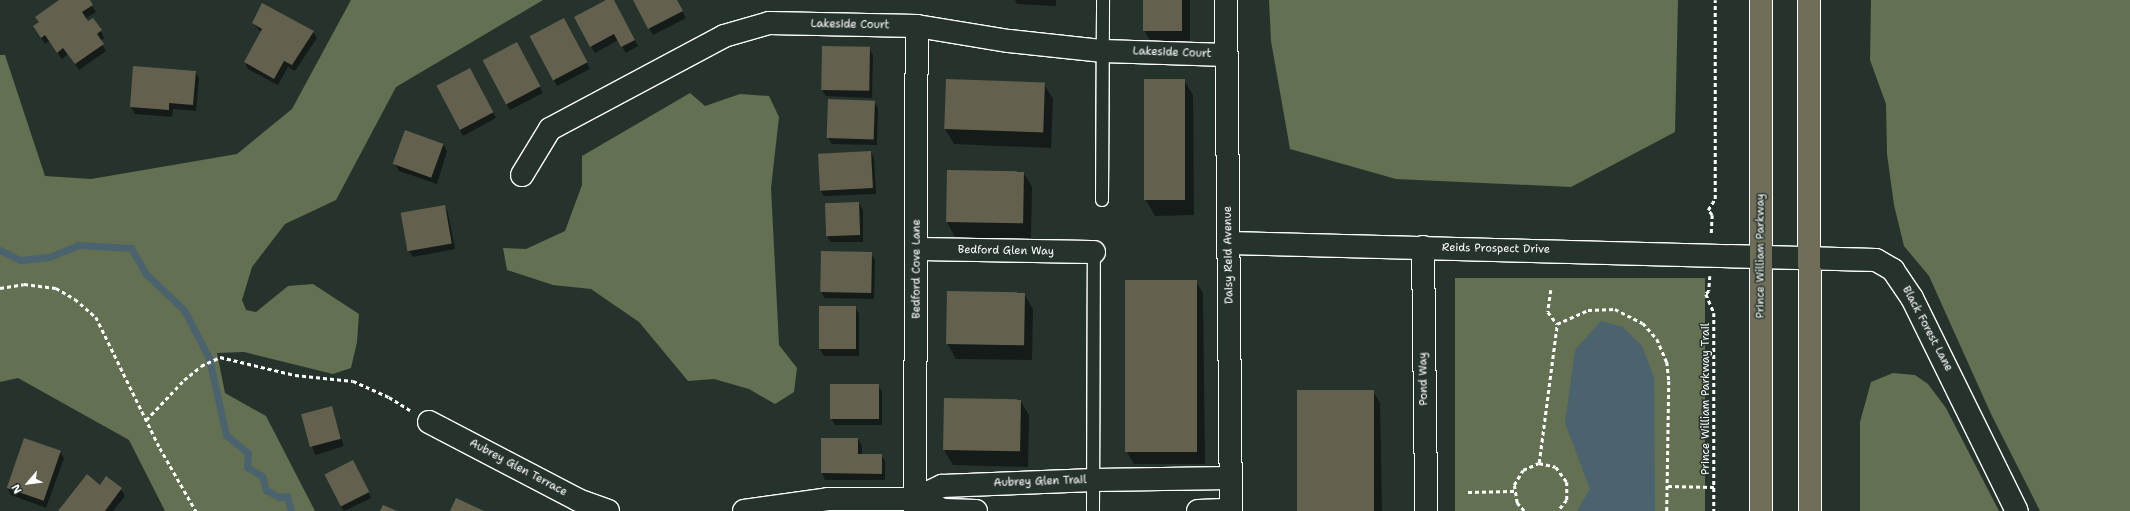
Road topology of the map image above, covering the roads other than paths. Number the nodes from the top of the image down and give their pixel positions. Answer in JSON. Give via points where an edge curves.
{"nodes":[{"id":1,"x":1103,"y":0,"type":"edge"},
{"id":2,"x":1226,"y":0,"type":"edge"},
{"id":3,"x":1761,"y":0,"type":"edge"},
{"id":4,"x":1809,"y":0,"type":"edge"},
{"id":5,"x":917,"y":26,"type":"junction"},
{"id":6,"x":1103,"y":51,"type":"junction"},
{"id":7,"x":1226,"y":55,"type":"junction"},
{"id":8,"x":522,"y":175,"type":"dead end"},
{"id":9,"x":1102,"y":200,"type":"dead end"},
{"id":10,"x":1230,"y":243,"type":"junction"},
{"id":11,"x":1423,"y":247,"type":"junction"},
{"id":12,"x":918,"y":249,"type":"junction"},
{"id":13,"x":1094,"y":252,"type":"joint"},
{"id":14,"x":1761,"y":256,"type":"junction"},
{"id":15,"x":1809,"y":256,"type":"junction"},
{"id":16,"x":430,"y":422,"type":"road end"},
{"id":17,"x":1231,"y":478,"type":"junction"},
{"id":18,"x":1094,"y":480,"type":"junction"},
{"id":19,"x":915,"y":505,"type":"edge"},
{"id":20,"x":608,"y":511,"type":"edge"},
{"id":21,"x":744,"y":511,"type":"edge"},
{"id":22,"x":976,"y":511,"type":"edge"},
{"id":23,"x":1093,"y":511,"type":"edge"},
{"id":24,"x":1198,"y":511,"type":"edge"},
{"id":25,"x":1231,"y":511,"type":"edge"},
{"id":26,"x":1426,"y":511,"type":"edge"},
{"id":27,"x":1761,"y":511,"type":"edge"},
{"id":28,"x":1810,"y":511,"type":"edge"},
{"id":29,"x":2017,"y":511,"type":"edge"}],
"edges":[{"from":1,"to":6,"type":"lane"},
{"from":2,"to":7,"type":"street","name":"Daisy Reid Avenue"},
{"from":3,"to":14,"type":"highway","name":"Prince William Parkway"},
{"from":4,"to":15,"type":"highway"},
{"from":5,"to":6,"type":"street","name":"Lakeside Court","via":[[1009,41]]},
{"from":5,"to":8,"type":"street","name":"Lakeside Court","via":[[769,23],[724,36],[550,129]]},
{"from":5,"to":12,"type":"street","name":"Bedford Cove Lane"},
{"from":6,"to":7,"type":"street","name":"Lakeside Court"},
{"from":6,"to":9,"type":"lane"},
{"from":7,"to":10,"type":"street","name":"Daisy Reid Avenue","via":[[1226,178]]},
{"from":10,"to":11,"type":"street","name":"Reids Prospect Drive"},
{"from":10,"to":17,"type":"street","name":"Daisy Reid Avenue"},
{"from":11,"to":14,"type":"street","name":"Reids Prospect Drive"},
{"from":11,"to":26,"type":"street","name":"Pond Way"},
{"from":12,"to":13,"type":"street","name":"Bedford Glen Way"},
{"from":12,"to":19,"type":"street","name":"Bedford Cove Lane"},
{"from":13,"to":18,"type":"lane"},
{"from":14,"to":15,"type":"street","name":"Black Forest Lane"},
{"from":14,"to":27,"type":"highway","name":"Prince William Parkway"},
{"from":15,"to":28,"type":"highway"},
{"from":15,"to":29,"type":"street","name":"Black Forest Lane","via":[[1868,257],[1884,263],[1900,278],[1925,322]]},
{"from":16,"to":20,"type":"street","name":"Aubrey Glen Terrace","via":[[578,500]]},
{"from":17,"to":18,"type":"street","name":"Aubrey Glen Trail"},
{"from":17,"to":25,"type":"street","name":"Daisy Reid Avenue"},
{"from":18,"to":19,"type":"street","name":"Aubrey Glen Trail","via":[[942,486]]},
{"from":18,"to":23,"type":"lane"},
{"from":19,"to":21,"type":"street","via":[[828,499]]},
{"from":19,"to":22,"type":"street","via":[[944,510]]},
{"from":24,"to":25,"type":"street"}]}
